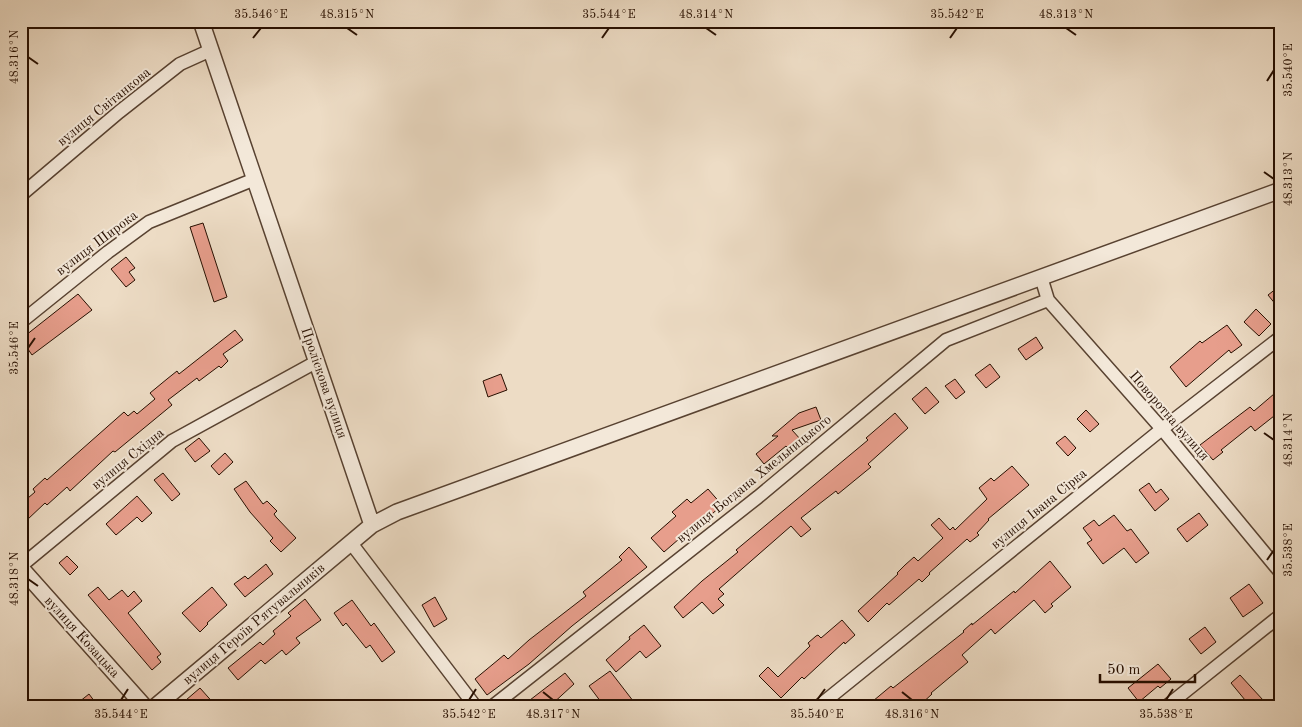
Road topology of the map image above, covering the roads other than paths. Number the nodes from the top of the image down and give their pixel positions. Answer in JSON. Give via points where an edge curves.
{"nodes":[{"id":1,"x":202,"y":21,"type":"edge"},
{"id":2,"x":211,"y":50,"type":"junction"},
{"id":3,"x":255,"y":179,"type":"junction"},
{"id":4,"x":1281,"y":190,"type":"edge"},
{"id":5,"x":21,"y":195,"type":"edge"},
{"id":6,"x":1041,"y":277,"type":"junction"},
{"id":7,"x":1048,"y":300,"type":"junction"},
{"id":8,"x":21,"y":322,"type":"edge"},
{"id":9,"x":1281,"y":337,"type":"edge"},
{"id":10,"x":316,"y":362,"type":"junction"},
{"id":11,"x":1162,"y":429,"type":"junction"},
{"id":12,"x":372,"y":525,"type":"junction"},
{"id":13,"x":351,"y":543,"type":"junction"},
{"id":14,"x":21,"y":567,"type":"edge"},
{"id":15,"x":1281,"y":573,"type":"edge"},
{"id":16,"x":1281,"y":616,"type":"edge"},
{"id":17,"x":144,"y":706,"type":"edge"},
{"id":18,"x":156,"y":706,"type":"edge"},
{"id":19,"x":475,"y":706,"type":"edge"},
{"id":20,"x":493,"y":706,"type":"edge"},
{"id":21,"x":819,"y":706,"type":"edge"},
{"id":22,"x":1167,"y":706,"type":"edge"}],
"edges":[{"from":1,"to":2,"type":"street","name":"Проліскова вулиця"},
{"from":2,"to":3,"type":"street","name":"Проліскова вулиця"},
{"from":2,"to":5,"type":"street","name":"вулиця Світанкова","via":[[180,64]]},
{"from":3,"to":8,"type":"street","name":"вулиця Широка","via":[[149,222]]},
{"from":3,"to":10,"type":"street","name":"Проліскова вулиця"},
{"from":4,"to":6,"type":"street"},
{"from":6,"to":7,"type":"street","name":"Поворотна вулиця"},
{"from":6,"to":12,"type":"street","via":[[454,490]]},
{"from":7,"to":11,"type":"street","name":"Поворотна вулиця"},
{"from":7,"to":20,"type":"street","name":"вулиця Богдана Хмельницького","via":[[946,340],[758,497]]},
{"from":9,"to":11,"type":"street","name":"вулиця Івана Сірка"},
{"from":10,"to":12,"type":"street","name":"Проліскова вулиця"},
{"from":10,"to":14,"type":"street","name":"вулиця Східна","via":[[172,441]]},
{"from":11,"to":15,"type":"street","name":"Поворотна вулиця"},
{"from":11,"to":21,"type":"street","name":"вулиця Івана Сірка"},
{"from":12,"to":13,"type":"street"},
{"from":13,"to":18,"type":"street","name":"вулиця Героїв Рятувальників"},
{"from":13,"to":19,"type":"street"},
{"from":14,"to":17,"type":"street","name":"вулиця Козацька"},
{"from":16,"to":22,"type":"street"}]}
